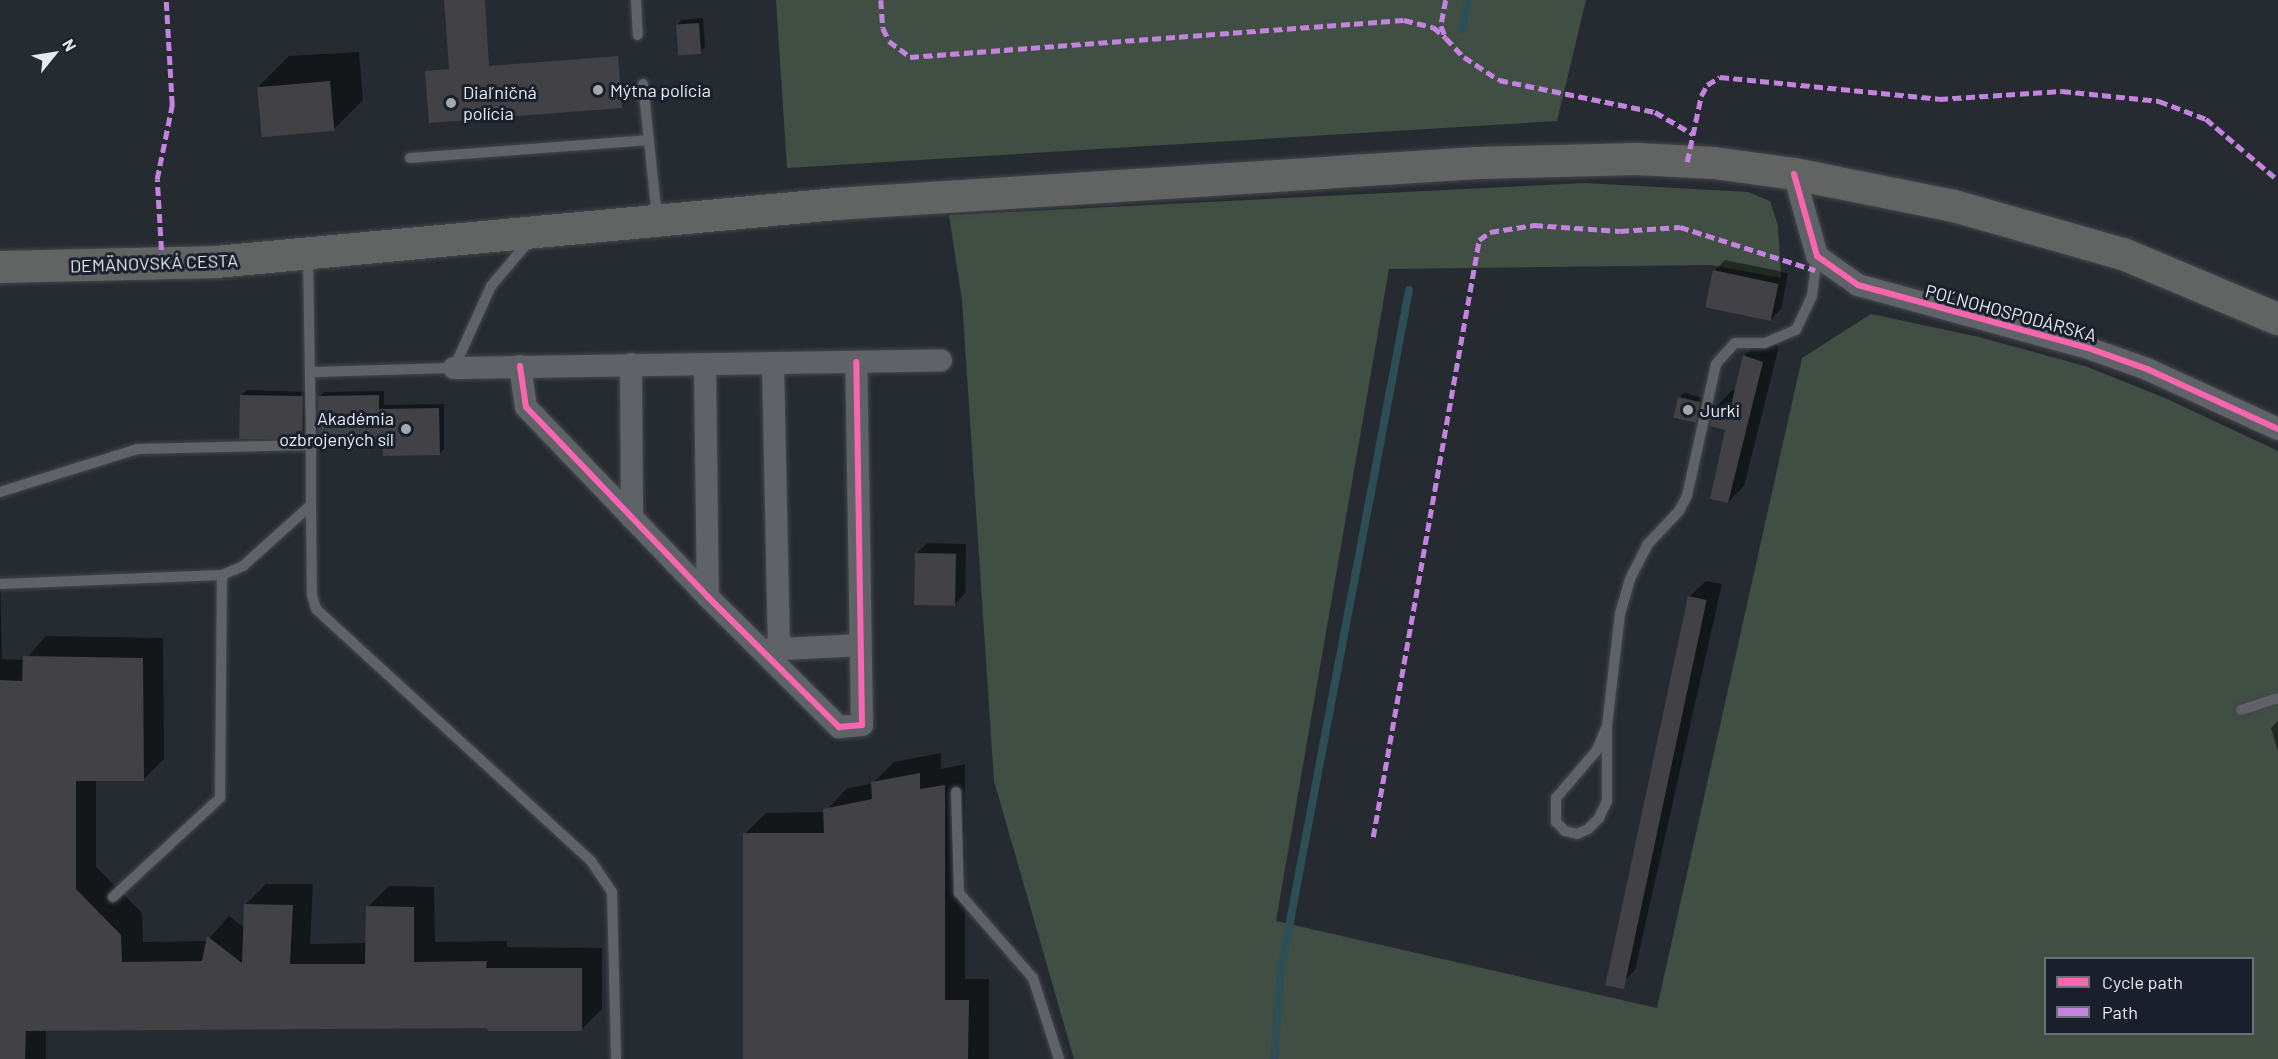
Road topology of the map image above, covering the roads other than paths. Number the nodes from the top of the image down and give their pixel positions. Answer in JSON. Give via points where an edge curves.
{"nodes":[{"id":1,"x":636,"y":0,"type":"edge"},
{"id":2,"x":638,"y":35,"type":"dead end"},
{"id":3,"x":643,"y":84,"type":"dead end"},
{"id":4,"x":648,"y":140,"type":"junction"},
{"id":5,"x":410,"y":158,"type":"dead end"},
{"id":6,"x":1794,"y":174,"type":"junction"},
{"id":7,"x":658,"y":220,"type":"junction"},
{"id":8,"x":536,"y":233,"type":"junction"},
{"id":9,"x":308,"y":254,"type":"junction"},
{"id":10,"x":1817,"y":256,"type":"junction"},
{"id":11,"x":0,"y":267,"type":"edge"},
{"id":12,"x":2278,"y":318,"type":"edge"},
{"id":13,"x":941,"y":360,"type":"dead end"},
{"id":14,"x":856,"y":362,"type":"junction"},
{"id":15,"x":773,"y":363,"type":"junction"},
{"id":16,"x":631,"y":364,"type":"junction"},
{"id":17,"x":705,"y":364,"type":"junction"},
{"id":18,"x":520,"y":366,"type":"junction"},
{"id":19,"x":454,"y":368,"type":"junction"},
{"id":20,"x":311,"y":372,"type":"junction"},
{"id":21,"x":2278,"y":429,"type":"edge"},
{"id":22,"x":310,"y":446,"type":"junction"},
{"id":23,"x":0,"y":492,"type":"edge"},
{"id":24,"x":311,"y":505,"type":"junction"},
{"id":25,"x":632,"y":518,"type":"junction"},
{"id":26,"x":222,"y":575,"type":"junction"},
{"id":27,"x":0,"y":584,"type":"edge"},
{"id":28,"x":708,"y":597,"type":"junction"},
{"id":29,"x":860,"y":645,"type":"junction"},
{"id":30,"x":772,"y":649,"type":"junction"},
{"id":31,"x":2278,"y":698,"type":"edge"},
{"id":32,"x":2241,"y":710,"type":"dead end"},
{"id":33,"x":1607,"y":726,"type":"junction"},
{"id":34,"x":956,"y":792,"type":"dead end"},
{"id":35,"x":113,"y":897,"type":"dead end"},
{"id":36,"x":616,"y":1059,"type":"edge"},
{"id":37,"x":1059,"y":1059,"type":"edge"}],
"edges":[{"from":1,"to":2,"type":"lane"},
{"from":3,"to":4,"type":"lane"},
{"from":4,"to":5,"type":"lane"},
{"from":4,"to":7,"type":"lane"},
{"from":6,"to":7,"type":"main road","name":"DEMÄNOVSKÁ CESTA","via":[[1714,163],[1637,159],[1500,162],[836,204]]},
{"from":6,"to":10,"type":"street"},
{"from":6,"to":12,"type":"main road","name":"DEMÄNOVSKÁ CESTA","via":[[1877,188],[2065,236],[2123,254]]},
{"from":7,"to":8,"type":"main road","name":"DEMÄNOVSKÁ CESTA"},
{"from":8,"to":9,"type":"main road","name":"DEMÄNOVSKÁ CESTA"},
{"from":8,"to":19,"type":"lane","via":[[491,286]]},
{"from":9,"to":11,"type":"main road","name":"DEMÄNOVSKÁ CESTA","via":[[216,262]]},
{"from":9,"to":20,"type":"lane"},
{"from":10,"to":21,"type":"street","name":"POĽNOHOSPODÁRSKA","via":[[1858,285],[2088,348],[2147,369]]},
{"from":10,"to":33,"type":"lane","via":[[1812,296],[1796,330],[1765,343],[1735,343],[1716,364],[1687,496],[1679,511],[1647,545],[1620,614]]},
{"from":13,"to":14,"type":"street"},
{"from":14,"to":15,"type":"street"},
{"from":14,"to":29,"type":"street"},
{"from":15,"to":17,"type":"street"},
{"from":15,"to":30,"type":"street"},
{"from":16,"to":17,"type":"street"},
{"from":16,"to":18,"type":"street"},
{"from":16,"to":25,"type":"street"},
{"from":17,"to":28,"type":"street"},
{"from":18,"to":19,"type":"street"},
{"from":18,"to":25,"type":"street","via":[[526,406]]},
{"from":19,"to":20,"type":"lane"},
{"from":20,"to":22,"type":"lane"},
{"from":22,"to":23,"type":"lane","via":[[137,449]]},
{"from":22,"to":24,"type":"lane"},
{"from":24,"to":26,"type":"lane","via":[[243,566]]},
{"from":24,"to":36,"type":"lane","via":[[312,595],[323,618],[591,861],[612,892]]},
{"from":25,"to":28,"type":"street"},
{"from":26,"to":27,"type":"lane"},
{"from":26,"to":35,"type":"lane","via":[[220,798]]},
{"from":28,"to":30,"type":"street"},
{"from":29,"to":30,"type":"street"},
{"from":29,"to":30,"type":"street","via":[[862,726],[839,727]]},
{"from":31,"to":32,"type":"lane"},
{"from":33,"to":33,"type":"lane","via":[[1607,801],[1588,829],[1577,834],[1565,831],[1556,822],[1556,798],[1598,750]]},
{"from":34,"to":37,"type":"lane","via":[[959,893],[1033,978]]}]}
